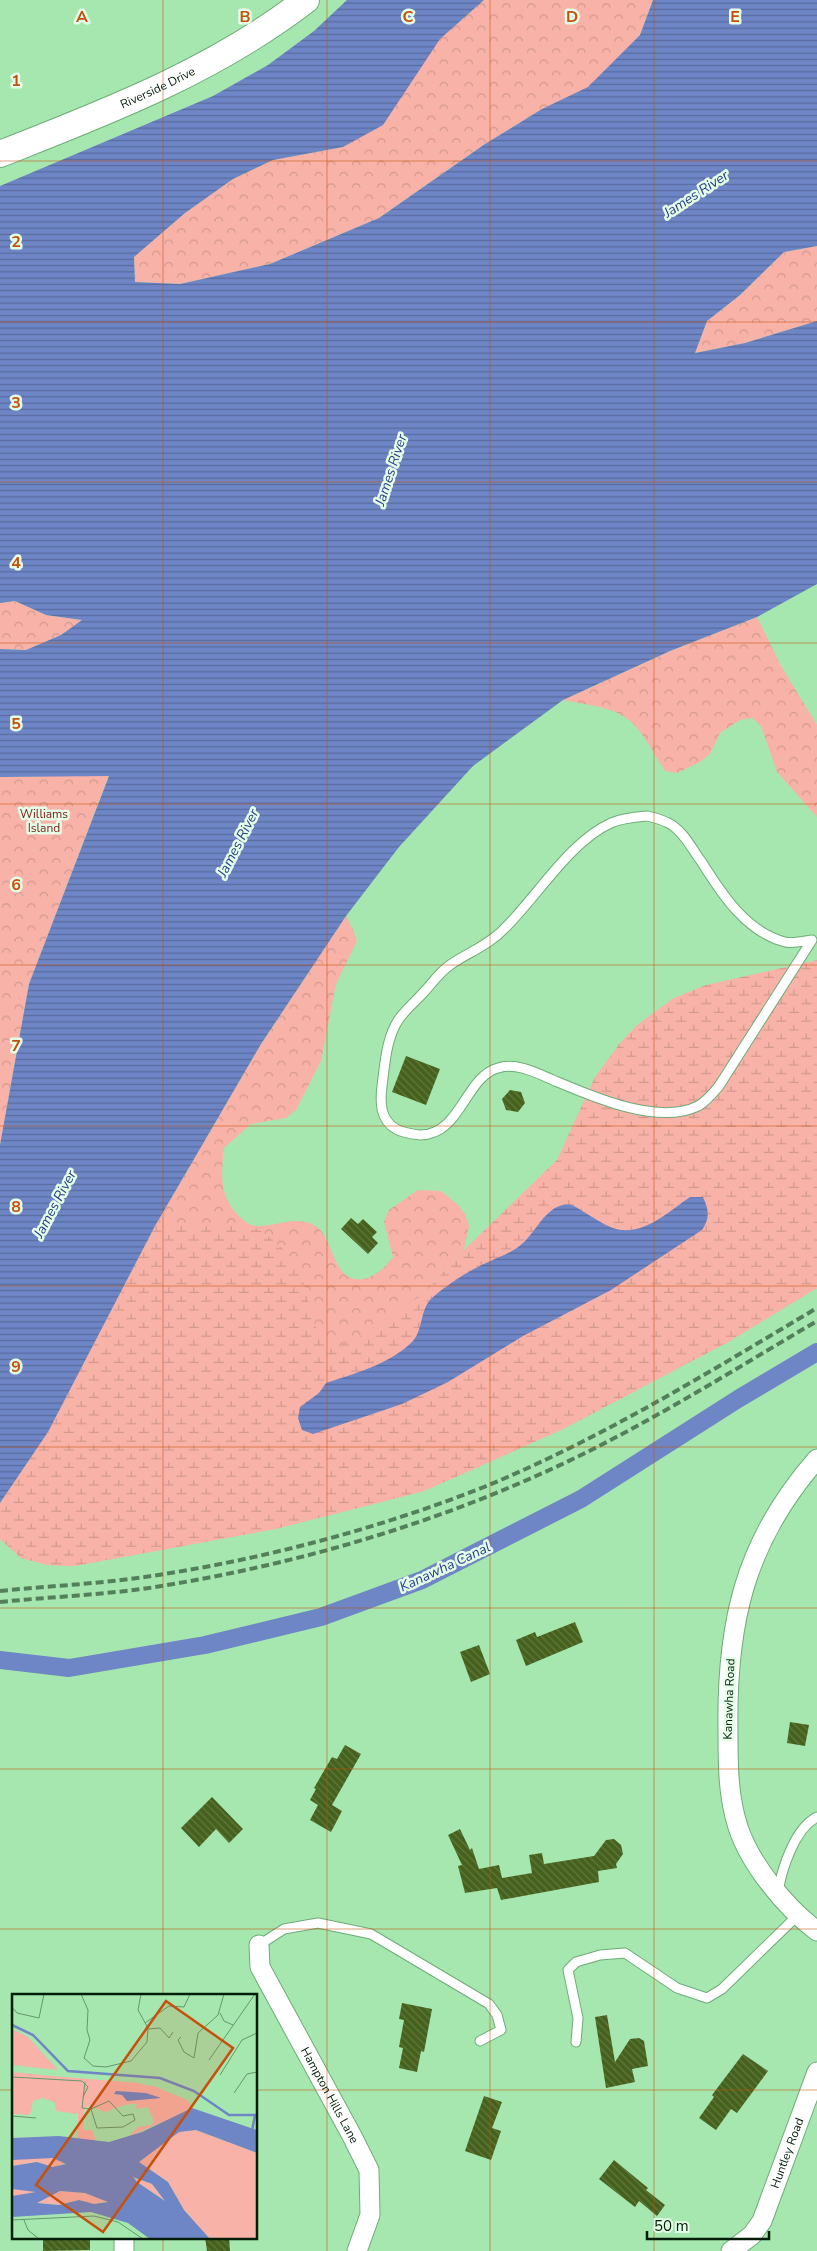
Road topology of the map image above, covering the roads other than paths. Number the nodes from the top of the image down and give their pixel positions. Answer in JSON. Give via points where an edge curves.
{"nodes":[{"id":1,"x":306,"y":0,"type":"edge"},
{"id":2,"x":0,"y":154,"type":"edge"},
{"id":3,"x":814,"y":937,"type":"edge"},
{"id":4,"x":817,"y":1459,"type":"edge"},
{"id":5,"x":817,"y":1817,"type":"edge"},
{"id":6,"x":778,"y":1893,"type":"junction"},
{"id":7,"x":798,"y":1915,"type":"junction"},
{"id":8,"x":817,"y":1932,"type":"edge"},
{"id":9,"x":259,"y":1944,"type":"joint"},
{"id":10,"x":480,"y":2040,"type":"dead end"},
{"id":11,"x":576,"y":2042,"type":"dead end"},
{"id":12,"x":817,"y":2072,"type":"edge"},
{"id":13,"x":124,"y":2238,"type":"edge"},
{"id":14,"x":124,"y":2251,"type":"edge"},
{"id":15,"x":357,"y":2251,"type":"edge"},
{"id":16,"x":731,"y":2251,"type":"edge"}],
"edges":[{"from":1,"to":2,"type":"street","name":"Riverside Drive","via":[[233,51],[167,85]]},
{"from":3,"to":3,"type":"lane","via":[[719,1086],[700,1105],[670,1113],[621,1105],[540,1074],[509,1066],[489,1072],[481,1079],[456,1114],[434,1132],[411,1134],[396,1129],[382,1113],[380,1102],[387,1049],[399,1019],[442,971],[503,931],[578,845],[612,822],[647,816],[672,825],[687,841],[722,894],[759,929],[786,942]]},
{"from":4,"to":6,"type":"street","name":"Kanawha Road","via":[[787,1497],[752,1560],[738,1602],[728,1673],[731,1804],[738,1829]]},
{"from":5,"to":6,"type":"lane","via":[[808,1822],[781,1870]]},
{"from":6,"to":7,"type":"street","name":"Kanawha Road"},
{"from":7,"to":8,"type":"street","name":"Kanawha Road"},
{"from":7,"to":11,"type":"lane","via":[[722,1990],[707,1998],[677,1988],[624,1953],[576,1962],[568,1970],[578,2018]]},
{"from":9,"to":10,"type":"lane","via":[[284,1929],[318,1923],[371,1934],[489,2004],[497,2015],[501,2030]]},
{"from":9,"to":15,"type":"street","name":"Hampton Hills Lane","via":[[260,1967],[369,2170],[370,2215]]},
{"from":12,"to":16,"type":"street","name":"Huntley Road","via":[[762,2222],[752,2235]]},
{"from":13,"to":14,"type":"street"}]}
